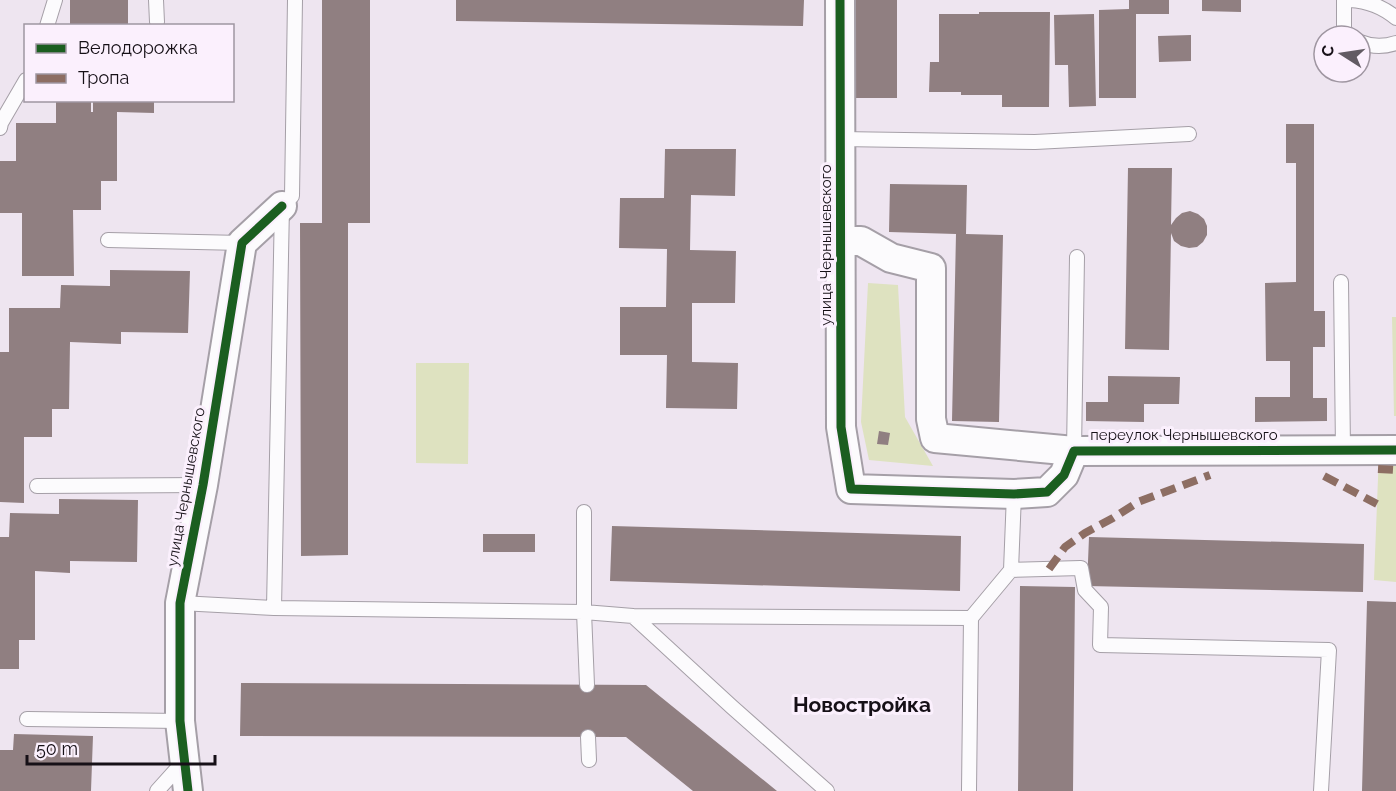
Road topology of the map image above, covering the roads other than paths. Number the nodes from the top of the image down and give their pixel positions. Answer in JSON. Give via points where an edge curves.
{"nodes":[{"id":1,"x":55,"y":0,"type":"edge"},
{"id":2,"x":156,"y":0,"type":"edge"},
{"id":3,"x":295,"y":0,"type":"edge"},
{"id":4,"x":840,"y":0,"type":"edge"},
{"id":5,"x":1344,"y":0,"type":"edge"},
{"id":6,"x":1350,"y":0,"type":"edge"},
{"id":7,"x":1396,"y":18,"type":"edge"},
{"id":8,"x":156,"y":22,"type":"dead end"},
{"id":9,"x":48,"y":24,"type":"edge"},
{"id":10,"x":1344,"y":24,"type":"edge"},
{"id":11,"x":1396,"y":43,"type":"edge"},
{"id":12,"x":1372,"y":45,"type":"edge"},
{"id":13,"x":24,"y":83,"type":"edge"},
{"id":14,"x":0,"y":124,"type":"edge"},
{"id":15,"x":1189,"y":134,"type":"dead end"},
{"id":16,"x":840,"y":139,"type":"junction"},
{"id":17,"x":282,"y":206,"type":"junction"},
{"id":18,"x":108,"y":240,"type":"dead end"},
{"id":19,"x":841,"y":241,"type":"junction"},
{"id":20,"x":242,"y":243,"type":"junction"},
{"id":21,"x":1077,"y":257,"type":"dead end"},
{"id":22,"x":1341,"y":282,"type":"dead end"},
{"id":23,"x":1343,"y":450,"type":"junction"},
{"id":24,"x":1396,"y":450,"type":"edge"},
{"id":25,"x":1074,"y":451,"type":"junction"},
{"id":26,"x":202,"y":485,"type":"junction"},
{"id":27,"x":37,"y":486,"type":"dead end"},
{"id":28,"x":851,"y":489,"type":"joint"},
{"id":29,"x":1014,"y":494,"type":"junction"},
{"id":30,"x":584,"y":512,"type":"dead end"},
{"id":31,"x":1011,"y":570,"type":"junction"},
{"id":32,"x":180,"y":603,"type":"junction"},
{"id":33,"x":274,"y":608,"type":"junction"},
{"id":34,"x":584,"y":612,"type":"junction"},
{"id":35,"x":633,"y":616,"type":"junction"},
{"id":36,"x":971,"y":618,"type":"junction"},
{"id":37,"x":587,"y":685,"type":"dead end"},
{"id":38,"x":27,"y":719,"type":"dead end"},
{"id":39,"x":180,"y":721,"type":"junction"},
{"id":40,"x":588,"y":737,"type":"dead end"},
{"id":41,"x":589,"y":760,"type":"dead end"},
{"id":42,"x":183,"y":761,"type":"junction"},
{"id":43,"x":157,"y":791,"type":"edge"},
{"id":44,"x":188,"y":791,"type":"edge"},
{"id":45,"x":827,"y":791,"type":"edge"},
{"id":46,"x":969,"y":791,"type":"edge"},
{"id":47,"x":1321,"y":791,"type":"edge"}],
"edges":[{"from":1,"to":9,"type":"lane"},
{"from":2,"to":8,"type":"lane"},
{"from":3,"to":17,"type":"lane","via":[[292,196]]},
{"from":4,"to":16,"type":"street","name":"улица Чернышевского"},
{"from":5,"to":10,"type":"lane"},
{"from":6,"to":7,"type":"lane","via":[[1379,7]]},
{"from":11,"to":12,"type":"lane"},
{"from":13,"to":14,"type":"lane"},
{"from":15,"to":16,"type":"lane","via":[[1035,142]]},
{"from":16,"to":19,"type":"street","name":"улица Чернышевского"},
{"from":17,"to":20,"type":"street"},
{"from":17,"to":33,"type":"lane"},
{"from":18,"to":20,"type":"lane"},
{"from":19,"to":25,"type":"street","name":"переулок Чернышевского","via":[[861,241],[891,258],[931,268],[931,419],[936,438]]},
{"from":19,"to":28,"type":"street","name":"улица Чернышевского","via":[[841,428]]},
{"from":20,"to":26,"type":"street","name":"улица Чернышевского"},
{"from":21,"to":25,"type":"lane"},
{"from":22,"to":23,"type":"lane"},
{"from":23,"to":24,"type":"street","name":"переулок Чернышевского"},
{"from":23,"to":25,"type":"street","name":"переулок Чернышевского"},
{"from":25,"to":29,"type":"street","name":"переулок Чернышевского","via":[[1064,476],[1047,492]]},
{"from":26,"to":27,"type":"lane"},
{"from":26,"to":32,"type":"street","name":"улица Чернышевского"},
{"from":28,"to":29,"type":"street","name":"переулок Чернышевского"},
{"from":29,"to":31,"type":"lane"},
{"from":30,"to":34,"type":"lane"},
{"from":31,"to":36,"type":"lane"},
{"from":31,"to":47,"type":"lane","via":[[1082,568],[1085,590],[1101,607],[1100,645],[1329,650]]},
{"from":32,"to":33,"type":"lane"},
{"from":32,"to":39,"type":"street","name":"улица Чернышевского"},
{"from":33,"to":34,"type":"lane"},
{"from":34,"to":35,"type":"lane"},
{"from":34,"to":37,"type":"lane"},
{"from":35,"to":36,"type":"lane"},
{"from":35,"to":45,"type":"lane"},
{"from":36,"to":46,"type":"lane"},
{"from":38,"to":39,"type":"lane"},
{"from":39,"to":42,"type":"street","name":"улица Чернышевского"},
{"from":40,"to":41,"type":"lane"},
{"from":42,"to":43,"type":"lane"},
{"from":42,"to":44,"type":"street","name":"улица Чернышевского"}]}
